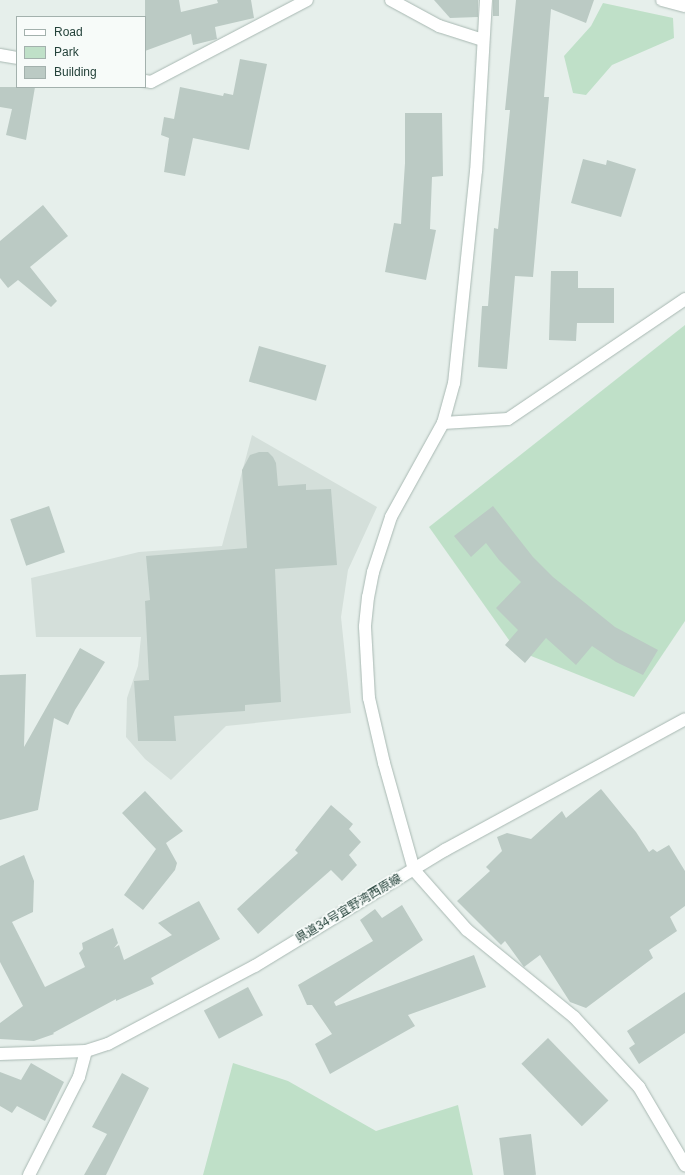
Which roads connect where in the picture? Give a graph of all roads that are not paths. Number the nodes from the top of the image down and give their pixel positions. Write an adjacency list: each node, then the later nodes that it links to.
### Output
1 (307, 0): 9 (street)
2 (392, 0): 6 (street)
3 (486, 0): 6 (street)
4 (662, 0): 5 (street)
5 (685, 6)
6 (483, 40): 11 (street)
7 (0, 55): 8 (street)
8 (16, 58)
9 (146, 81)
10 (685, 299): 11 (street)
11 (443, 423): 13 (street)
12 (685, 719): 13 (street, 県道34号宜野湾西原線)
13 (414, 870): 14 (street, 県道34号宜野湾西原線); 16 (street)
14 (86, 1051): 15 (street, 県道34号宜野湾西原線); 17 (street)
15 (0, 1054)
16 (685, 1165)
17 (29, 1175)

